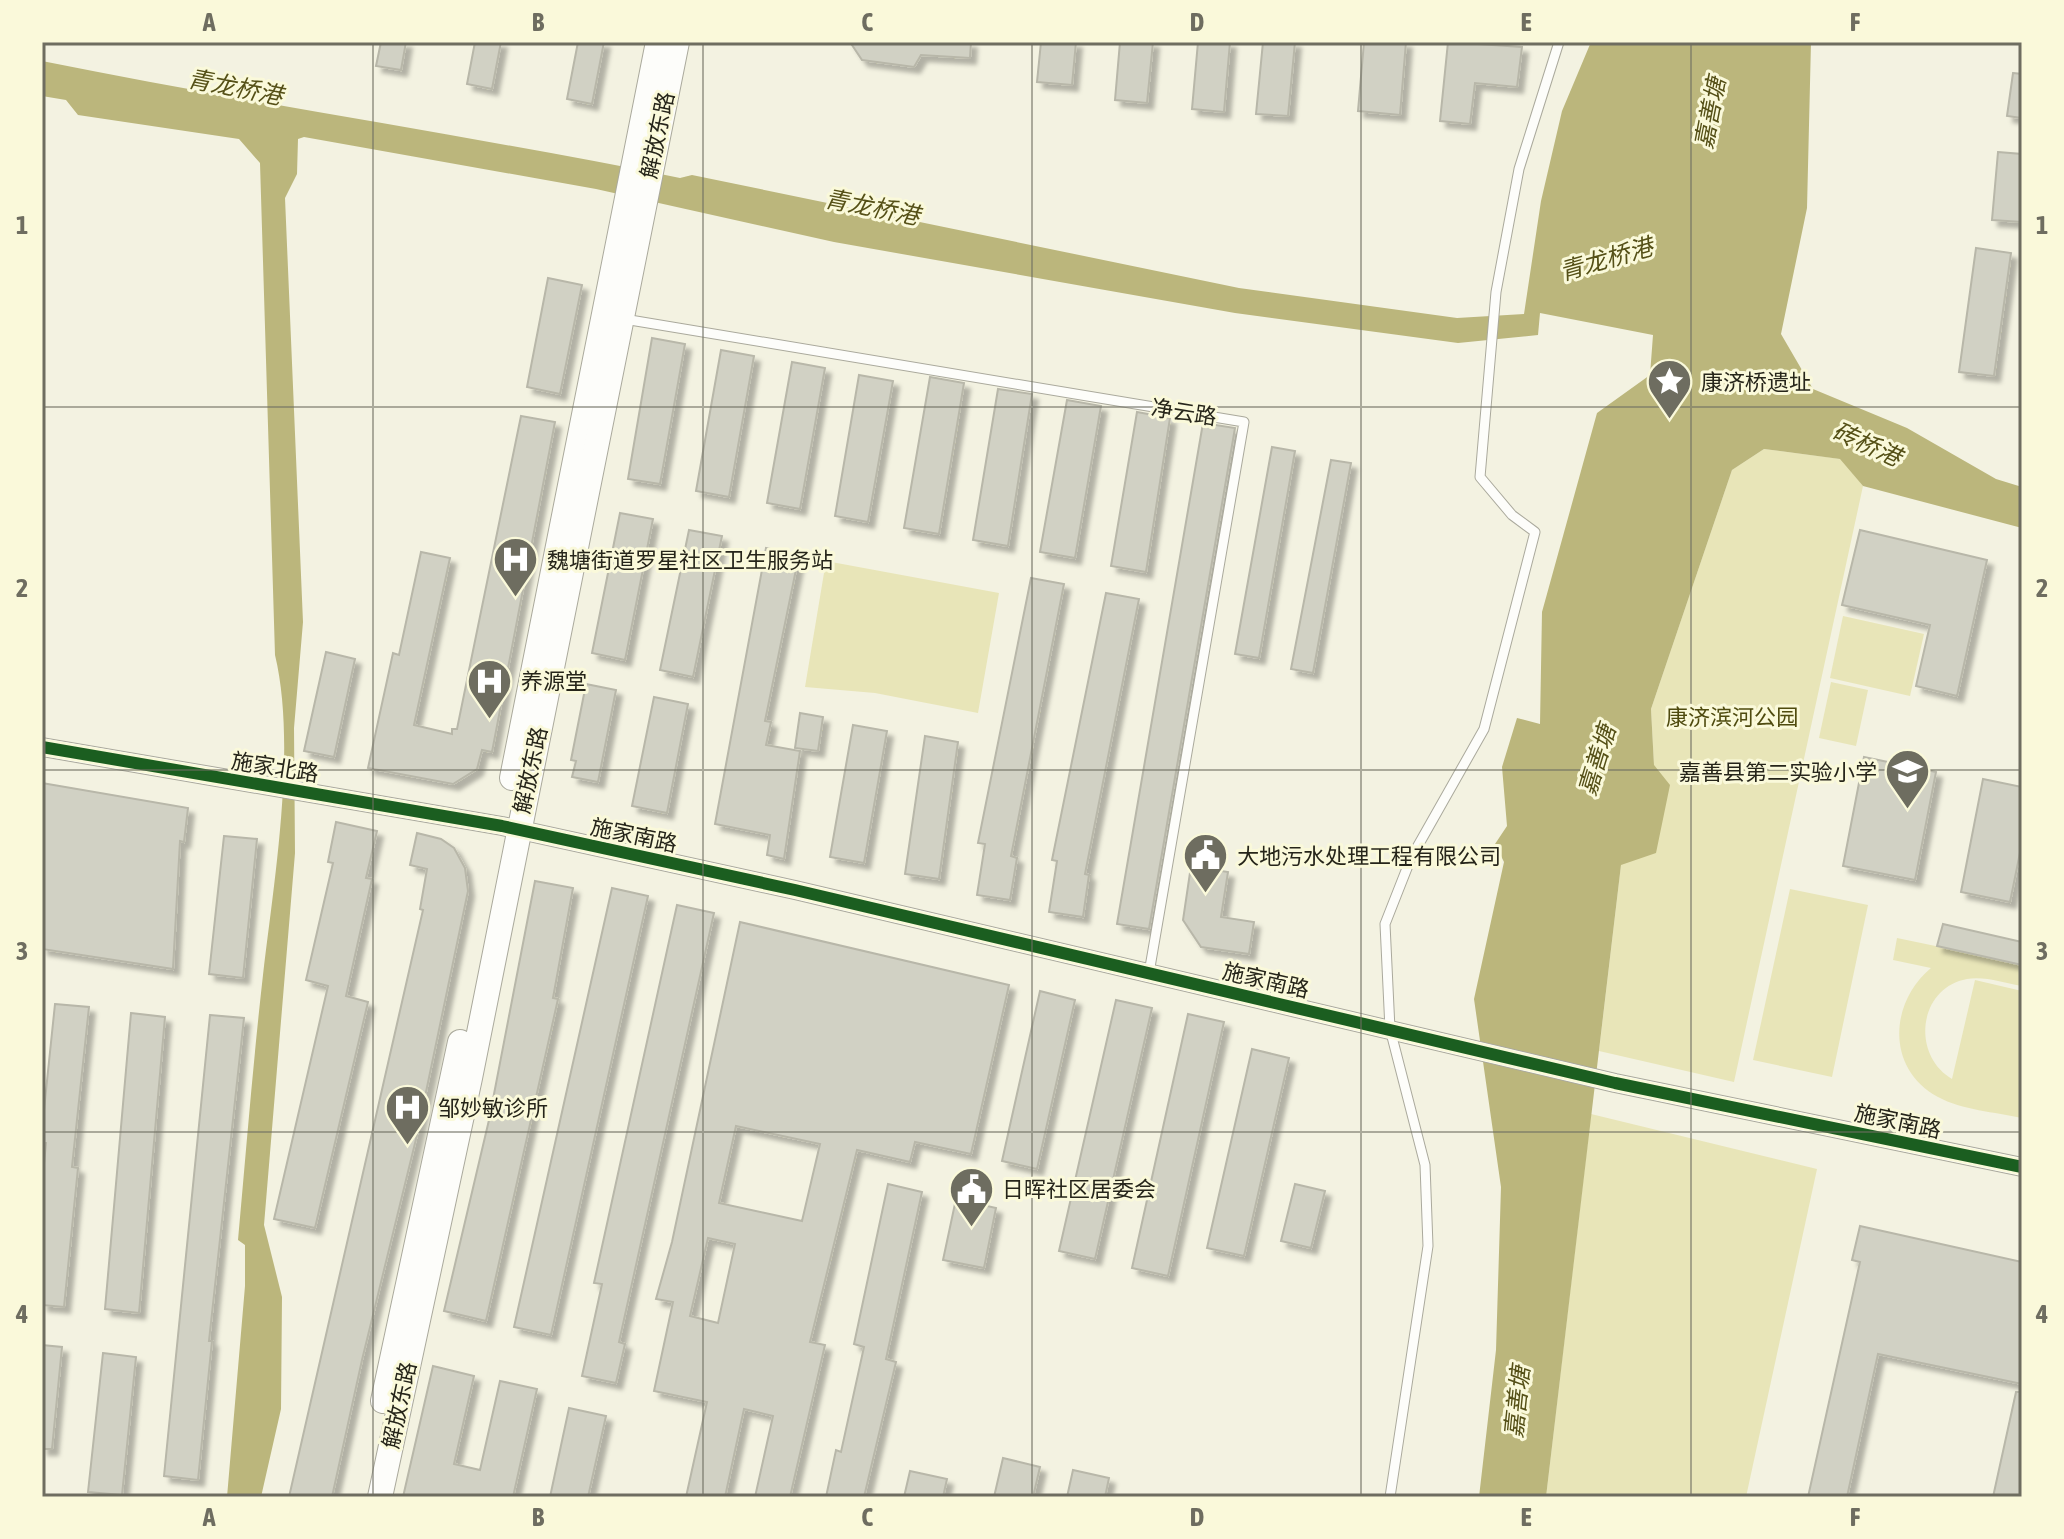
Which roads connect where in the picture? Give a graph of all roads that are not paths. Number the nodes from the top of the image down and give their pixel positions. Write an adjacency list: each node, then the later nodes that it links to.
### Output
1 (658, 42): 4 (main road, 解放东路)
2 (677, 42): 4 (main road, 解放东路)
3 (1559, 42): 10 (lane)
4 (646, 142): 5 (main road, 解放东路)
5 (630, 220): 6 (main road, 解放东路); 8 (main road, 解放东路)
6 (620, 319): 8 (main road, 解放东路); 9 (lane, 净云路)
7 (42, 747): 8 (street, 施家北路)
8 (510, 828): 9 (street, 施家南路); 12 (main road, 解放东路); 13 (main road, 解放东路)
9 (1149, 973): 10 (street, 施家南路)
10 (1390, 1029): 11 (street, 施家南路); 14 (lane)
11 (2022, 1167)
12 (363, 1497)
13 (380, 1497)
14 (1390, 1497)

